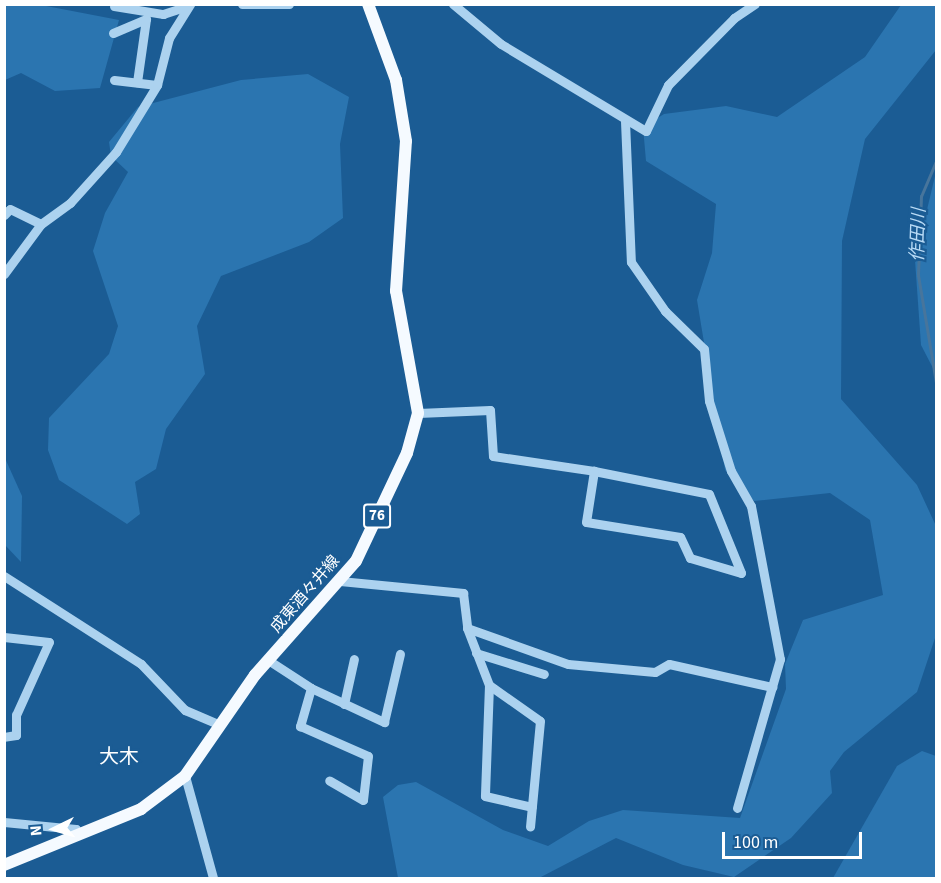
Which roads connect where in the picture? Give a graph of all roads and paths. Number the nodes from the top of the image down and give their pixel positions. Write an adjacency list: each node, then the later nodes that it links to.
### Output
1 (242, 4): 2 (street)
2 (288, 4)
3 (368, 4): 16 (main road, 成東酒々井線 / 76)
4 (453, 4): 12 (street)
5 (754, 4): 12 (street)
6 (188, 5): 7 (street); 11 (street)
7 (114, 6)
8 (112, 33): 10 (street)
9 (114, 80): 10 (street)
10 (137, 82): 11 (street)
11 (157, 85): 14 (street)
12 (625, 121): 28 (street)
13 (4, 215): 14 (street)
14 (41, 224): 15 (street)
15 (4, 274)
16 (418, 413): 17 (street); 19 (main road, 成東酒々井線 / 76)
17 (594, 471): 17 (street)
18 (4, 576): 31 (street)
19 (340, 581): 20 (street); 25 (main road, 成東酒々井線 / 76)
20 (467, 628): 22 (street); 28 (street)
21 (4, 637): 32 (street)
22 (476, 653): 26 (street); 27 (street)
23 (400, 654): 30 (street)
24 (354, 658): 30 (street)
25 (268, 660): 29 (street); 31 (main road, 成東酒々井線 / 76)
26 (544, 674)
27 (489, 685): 35 (street); 35 (street)
28 (772, 687): 36 (street)
29 (311, 688): 30 (street); 34 (street)
30 (344, 704)
31 (220, 725): 33 (main road, 成東酒々井線 / 76)
32 (4, 736)
33 (185, 776): 39 (main road, 成東酒々井線 / 76); 41 (street)
34 (329, 780)
35 (532, 807): 38 (street)
36 (737, 808)
37 (4, 822): 39 (street)
38 (530, 827)
39 (78, 834): 40 (main road, 成東酒々井線 / 76)
40 (4, 864)
41 (213, 879)

